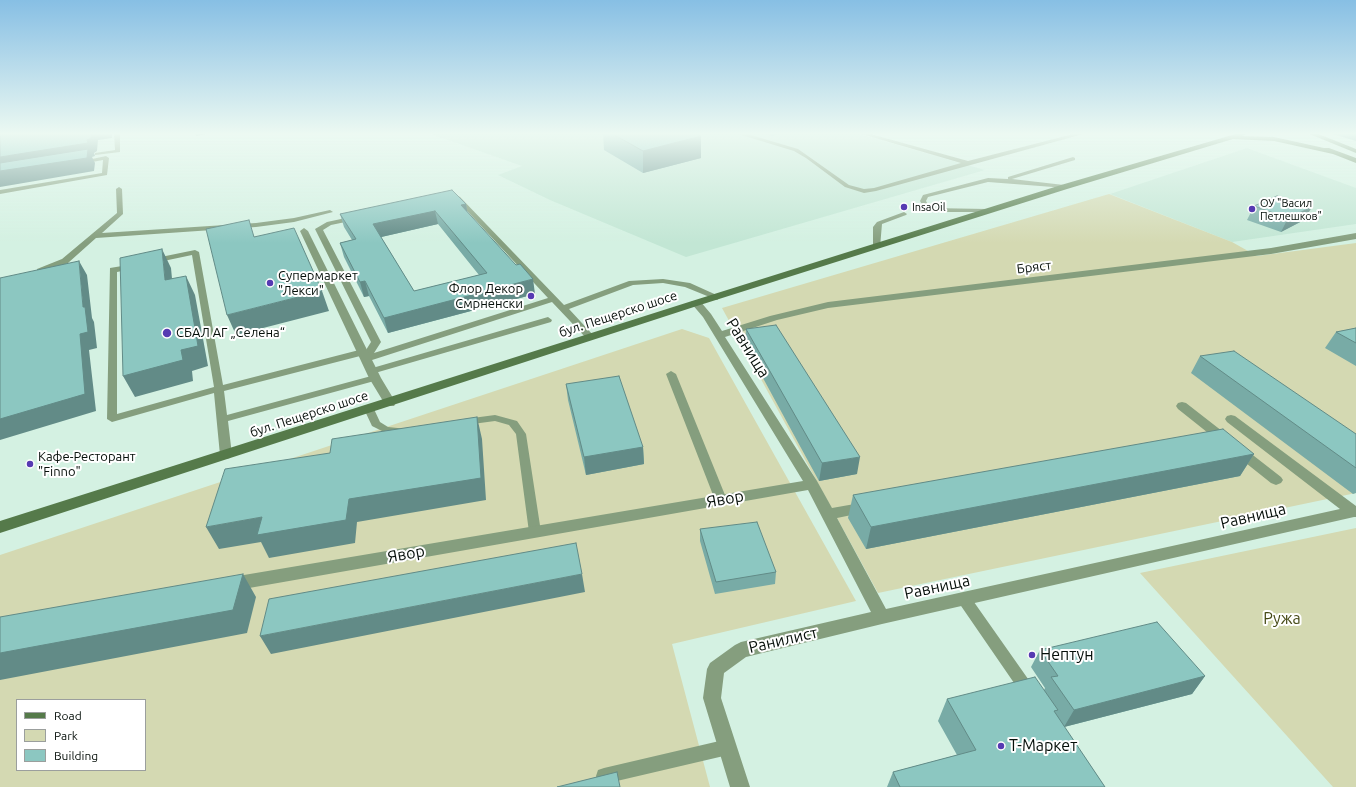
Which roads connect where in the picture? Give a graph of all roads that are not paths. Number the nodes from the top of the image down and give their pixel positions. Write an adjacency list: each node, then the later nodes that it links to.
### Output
1 (105, 170): 9 (lane)
2 (825, 170): 3 (lane)
3 (945, 170)
4 (1038, 170): 6 (lane)
5 (1122, 170): 7 (main road, бул. Пещерско шосе)
6 (1004, 180): 7 (lane); 11 (lane)
7 (1064, 187): 11 (main road, бул. Пещерско шосе)
8 (119, 189): 16 (lane)
9 (0, 192)
10 (448, 197): 21 (lane)
11 (988, 211): 18 (main road, бул. Пещерско шосе)
12 (330, 212): 16 (lane)
13 (904, 214): 18 (lane)
14 (366, 215): 27 (lane)
15 (304, 231): 27 (street)
16 (94, 236): 19 (lane)
17 (1356, 236): 25 (street, Бряст)
18 (876, 247): 20 (main road, бул. Пещерско шосе)
19 (30, 276)
20 (716, 297): 22 (main road, бул. Пещерско шосе); 23 (lane)
21 (553, 299): 23 (lane); 27 (lane)
22 (696, 303): 25 (street, Равнища); 26 (main road, бул. Пещерско шосе)
23 (562, 309): 26 (lane)
24 (548, 320): 28 (lane)
25 (719, 335): 42 (street, Равнища)
26 (590, 337): 31 (main road, бул. Пещерско шосе)
27 (365, 356): 28 (street); 30 (lane)
28 (374, 374): 31 (street); 35 (lane)
29 (671, 374): 43 (lane)
30 (219, 389): 30 (lane); 35 (lane)
31 (390, 403): 33 (main road, бул. Пещерско шосе)
32 (1182, 406): 39 (street)
33 (369, 409): 37 (lane); 40 (main road, бул. Пещерско шосе)
34 (1231, 419): 38 (street)
35 (223, 420): 40 (lane)
36 (457, 423): 48 (lane)
37 (411, 430)
38 (1246, 430): 39 (street); 45 (street)
39 (1219, 434): 41 (street)
40 (226, 456): 47 (main road, бул. Пещерско шосе)
41 (1276, 480)
42 (812, 484): 43 (street, Явор); 46 (street, Равнища)
43 (721, 500): 48 (street, Явор)
44 (878, 505): 46 (street)
45 (1355, 512): 50 (street, Равнища)
46 (828, 514): 51 (street, Равнища)
47 (0, 527)
48 (535, 532): 49 (street, Явор)
49 (220, 586)
50 (964, 599): 51 (street, Равнища); 52 (lane)
51 (882, 617): 53 (street, Ранилист)
52 (1035, 702)
53 (728, 747): 54 (lane); 55 (street, Ранилист)
54 (588, 780)
55 (740, 787)

